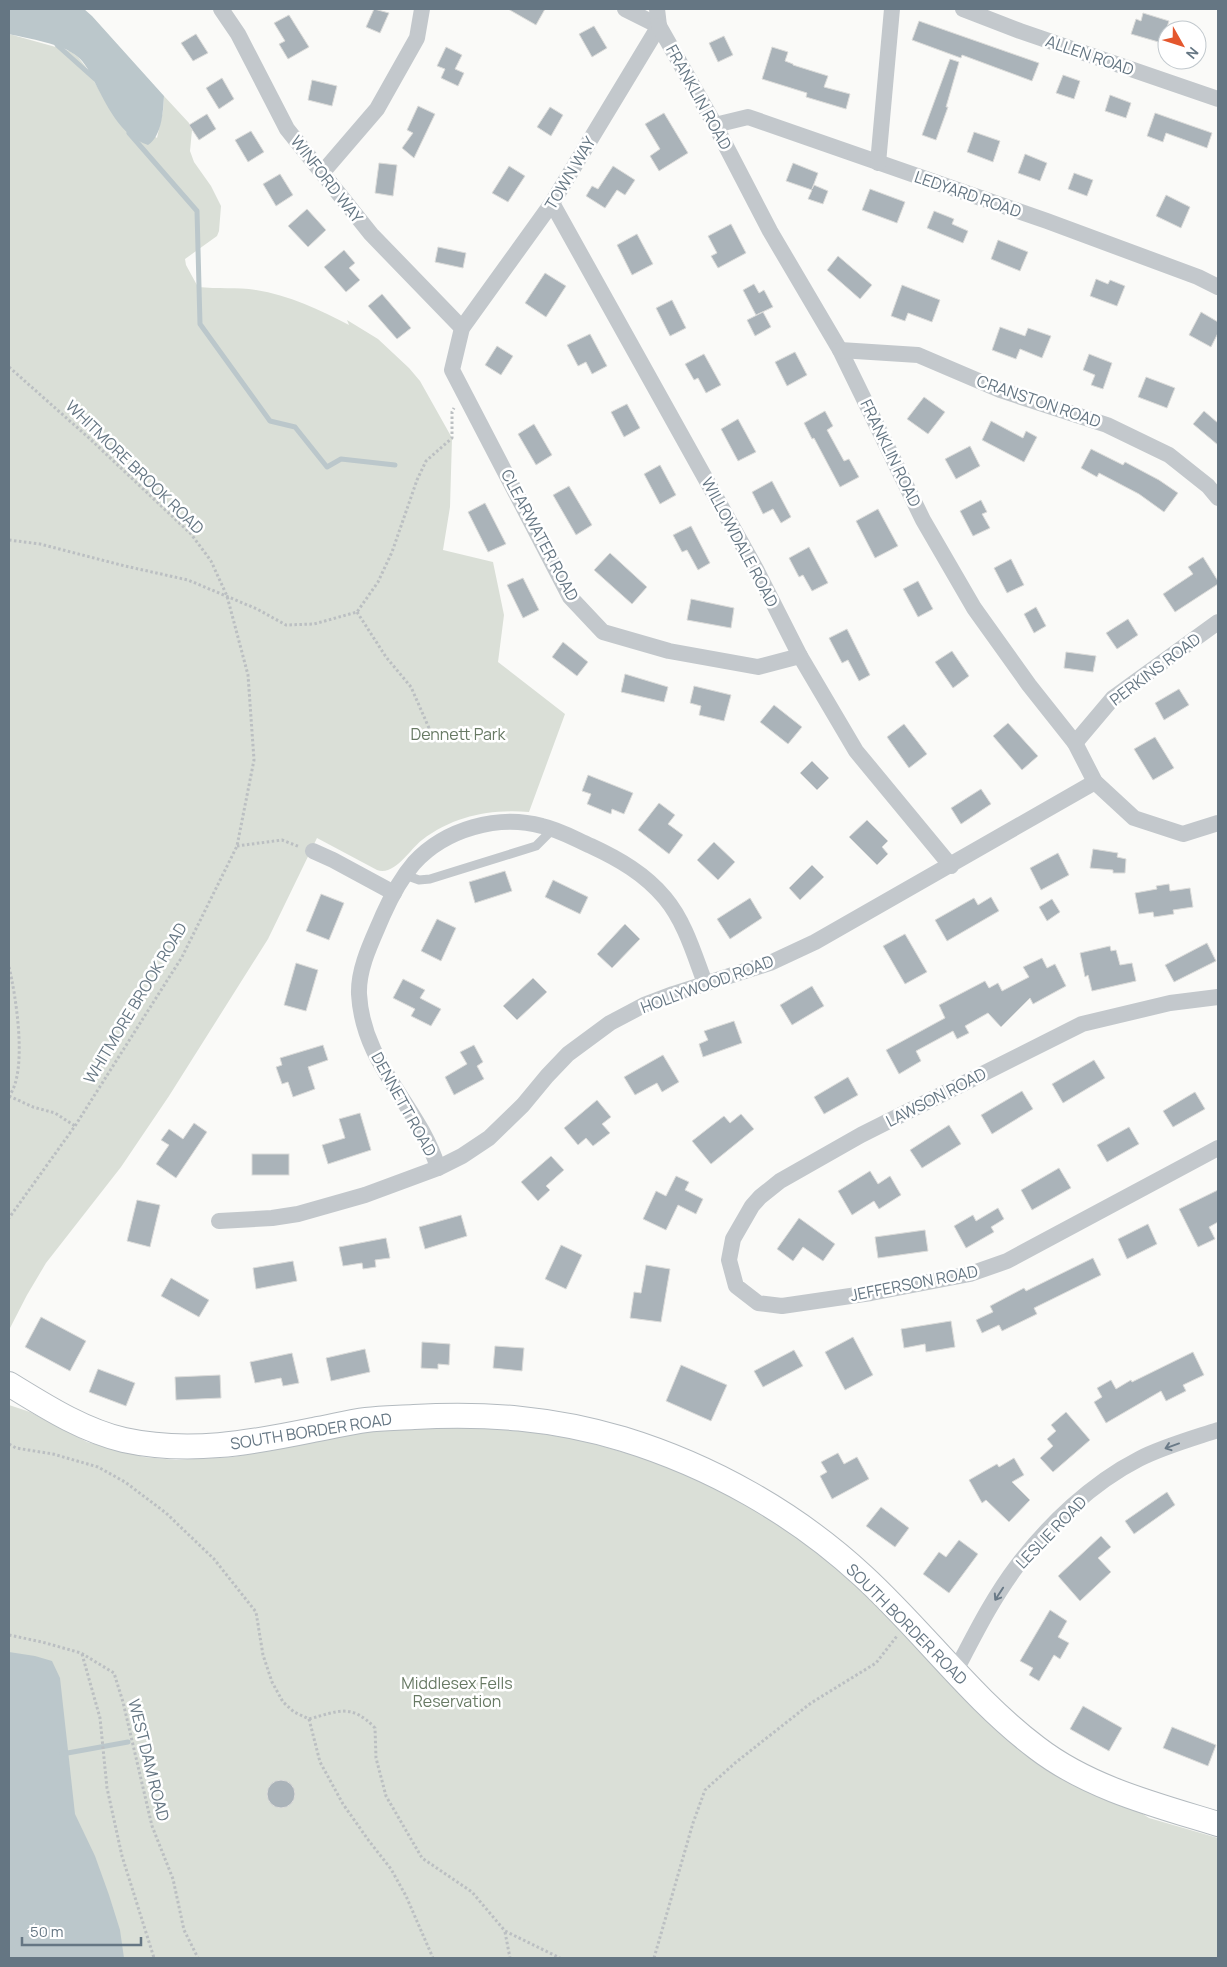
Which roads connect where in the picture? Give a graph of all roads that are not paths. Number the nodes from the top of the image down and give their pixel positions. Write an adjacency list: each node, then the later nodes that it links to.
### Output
1 (221, 9): 12 (street, WINFORD WAY)
2 (422, 9): 12 (street)
3 (625, 9): 8 (street)
4 (657, 9): 8 (street)
5 (670, 9): 8 (street, TOWN WAY)
6 (892, 9): 11 (street)
7 (963, 9): 9 (street, ALLEN ROAD)
8 (659, 26): 10 (street, FRANKLIN ROAD); 13 (street, TOWN WAY)
9 (1218, 99)
10 (715, 124): 11 (street, LEDYARD ROAD); 16 (street, FRANKLIN ROAD)
11 (878, 163): 14 (street, LEDYARD ROAD)
12 (322, 173): 15 (street, WINFORD WAY)
13 (552, 203): 15 (street, TOWN WAY); 19 (street, WILLOWDALE ROAD)
14 (1218, 287)
15 (462, 328): 19 (street, CLEARWATER ROAD)
16 (840, 350): 17 (street, CRANSTON ROAD); 20 (street, FRANKLIN ROAD)
17 (1218, 498)
18 (1218, 622): 20 (street, PERKINS ROAD)
19 (800, 656): 25 (street, WILLOWDALE ROAD)
20 (1075, 743): 21 (street, FRANKLIN ROAD)
21 (1095, 782): 22 (street, FRANKLIN ROAD); 25 (street, HOLLYWOOD ROAD)
22 (1218, 823)
23 (553, 829): 26 (lane); 26 (street, DENNETT ROAD); 28 (street, DENNETT ROAD)
24 (312, 851): 27 (street)
25 (951, 866): 28 (street, HOLLYWOOD ROAD)
26 (405, 875): 27 (street, DENNETT ROAD)
27 (394, 893): 31 (street, DENNETT ROAD)
28 (705, 983): 31 (street, HOLLYWOOD ROAD)
29 (1218, 997): 33 (street, LAWSON ROAD)
30 (1218, 1148): 33 (street, JEFFERSON ROAD)
31 (438, 1168): 32 (street, HOLLYWOOD ROAD)
32 (219, 1222)
33 (736, 1286)
34 (9, 1384): 36 (main road, SOUTH BORDER ROAD)
35 (1218, 1430): 36 (street, LESLIE ROAD, one-way to 36)
36 (955, 1672): 37 (main road, SOUTH BORDER ROAD)
37 (1218, 1824)

